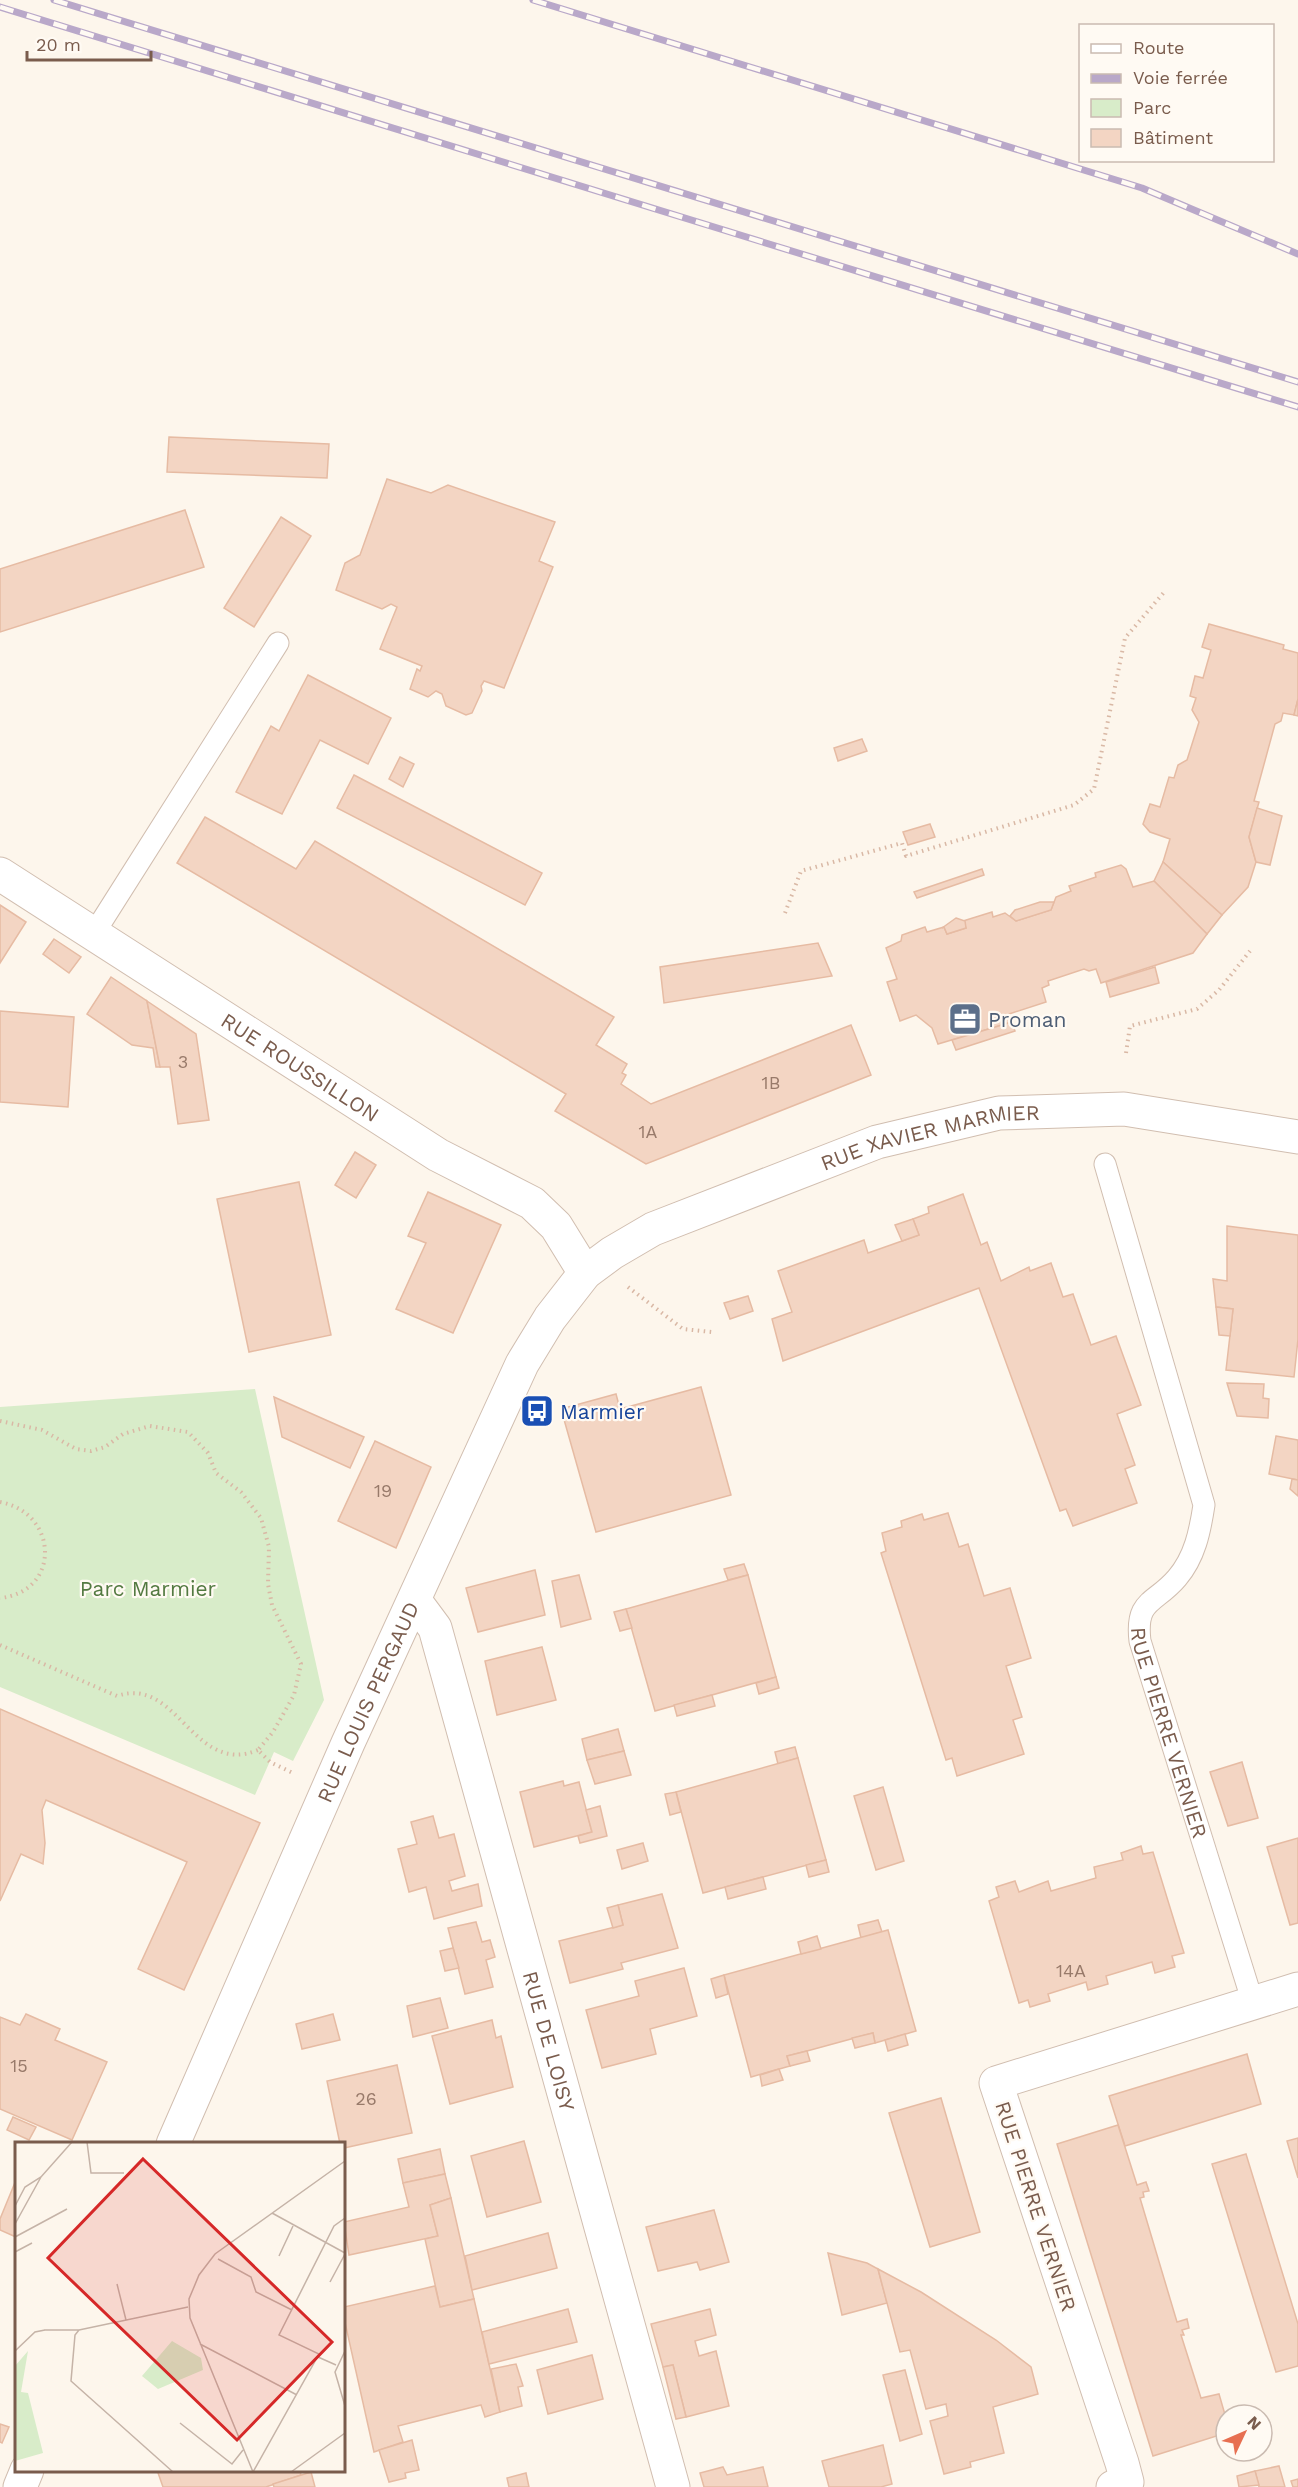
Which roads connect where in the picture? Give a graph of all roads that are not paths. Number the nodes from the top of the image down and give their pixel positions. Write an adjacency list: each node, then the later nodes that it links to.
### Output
1 (278, 643): 3 (lane)
2 (0, 874): 3 (street, RUE ROUSSILLON)
3 (93, 935): 6 (street, RUE ROUSSILLON)
4 (1298, 1137): 6 (street, RUE XAVIER MARMIER)
5 (1105, 1164): 9 (lane, RUE PIERRE VERNIER)
6 (585, 1273): 7 (street, RUE LOUIS PERGAUD)
7 (415, 1601): 10 (street, RUE LOUIS PERGAUD); 14 (street, RUE DE LOISY)
8 (1298, 1989): 9 (street, RUE PIERRE VERNIER)
9 (1253, 2003): 12 (street, RUE PIERRE VERNIER)
10 (174, 2142)
11 (26, 2472): 13 (street)
12 (1120, 2485)
13 (20, 2487)
14 (673, 2487)

